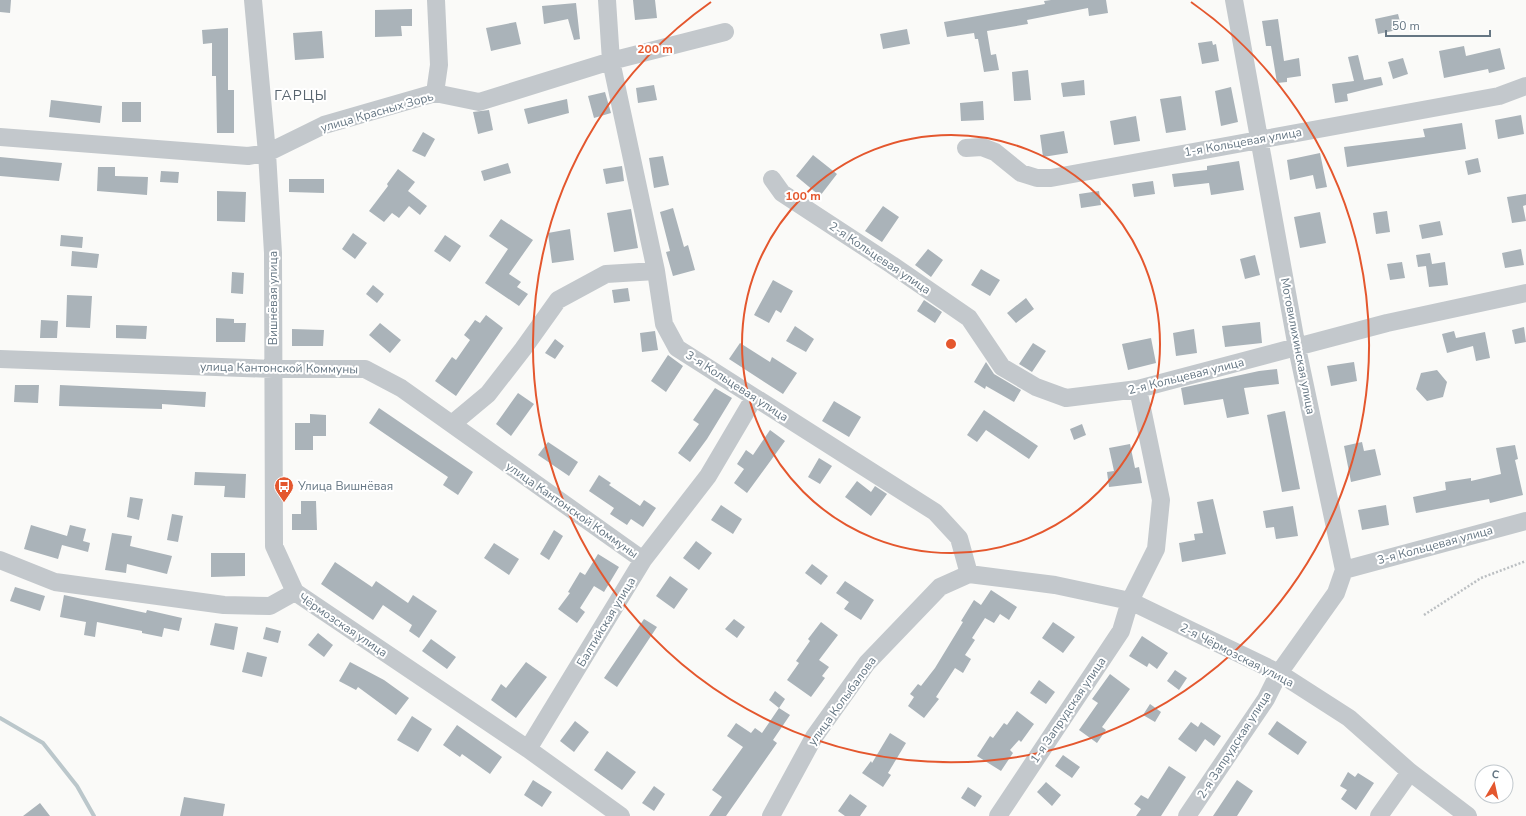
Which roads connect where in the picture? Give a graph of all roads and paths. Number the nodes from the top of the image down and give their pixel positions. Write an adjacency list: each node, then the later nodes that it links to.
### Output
1 (253, 0): 12 (street, Вишнёвая улица)
2 (436, 0): 8 (street)
3 (607, 0): 6 (street, 3-я Кольцевая улица)
4 (1234, 0): 10 (street, Мотовилихинская улица)
5 (725, 32): 6 (street, улица Красных Зорь)
6 (611, 61): 8 (street, улица Красных Зорь); 14 (street, 3-я Кольцевая улица)
7 (1526, 86): 10 (street, 1-я Кольцевая улица)
8 (435, 93): 12 (street, улица Красных Зорь)
9 (0, 137): 12 (street, улица Красных Зорь)
10 (1260, 139): 11 (street, 1-я Кольцевая улица); 16 (street, Мотовилихинская улица)
11 (966, 148)
12 (267, 153): 18 (street, Вишнёвая улица)
13 (772, 179): 19 (street, 2-я Кольцевая улица)
14 (656, 271): 20 (street, 3-я Кольцевая улица); 21 (street)
15 (1526, 293): 16 (street, 2-я Кольцевая улица)
16 (1297, 348): 19 (street, 2-я Кольцевая улица); 26 (street, Мотовилихинская улица)
17 (0, 359): 18 (street, улица Кантонской Коммуны)
18 (273, 369): 21 (street, улица Кантонской Коммуны); 28 (street, Вишнёвая улица)
19 (1138, 389): 29 (street, 1-я Запрудская улица)
20 (754, 398): 24 (street, Балтийская улица); 27 (street, 3-я Кольцевая улица)
21 (452, 424): 24 (street, улица Кантонской Коммуны)
22 (1526, 522): 26 (street, 3-я Кольцевая улица)
23 (0, 560): 28 (street, Чёрмозская улица)
24 (644, 560): 32 (street, Балтийская улица)
25 (1526, 561): 30 (path)
26 (1344, 570): 31 (street)
27 (970, 574): 29 (street, 2-я Чёрмозская улица); 35 (street, улица Колыбалова)
28 (295, 592): 32 (street, Чёрмозская улица)
29 (1130, 601): 31 (street, 2-я Чёрмозская улица); 36 (street, 1-я Запрудская улица)
30 (1424, 615)
31 (1279, 673): 33 (street, 2-я Чёрмозская улица); 37 (street, 2-я Запрудская улица)
32 (528, 749): 34 (street, Чёрмозская улица)
33 (1410, 772): 38 (street); 39 (street, 2-я Чёрмозская улица)
34 (621, 816)
35 (771, 816)
36 (998, 816)
37 (1187, 816)
38 (1379, 816)
39 (1468, 816)

